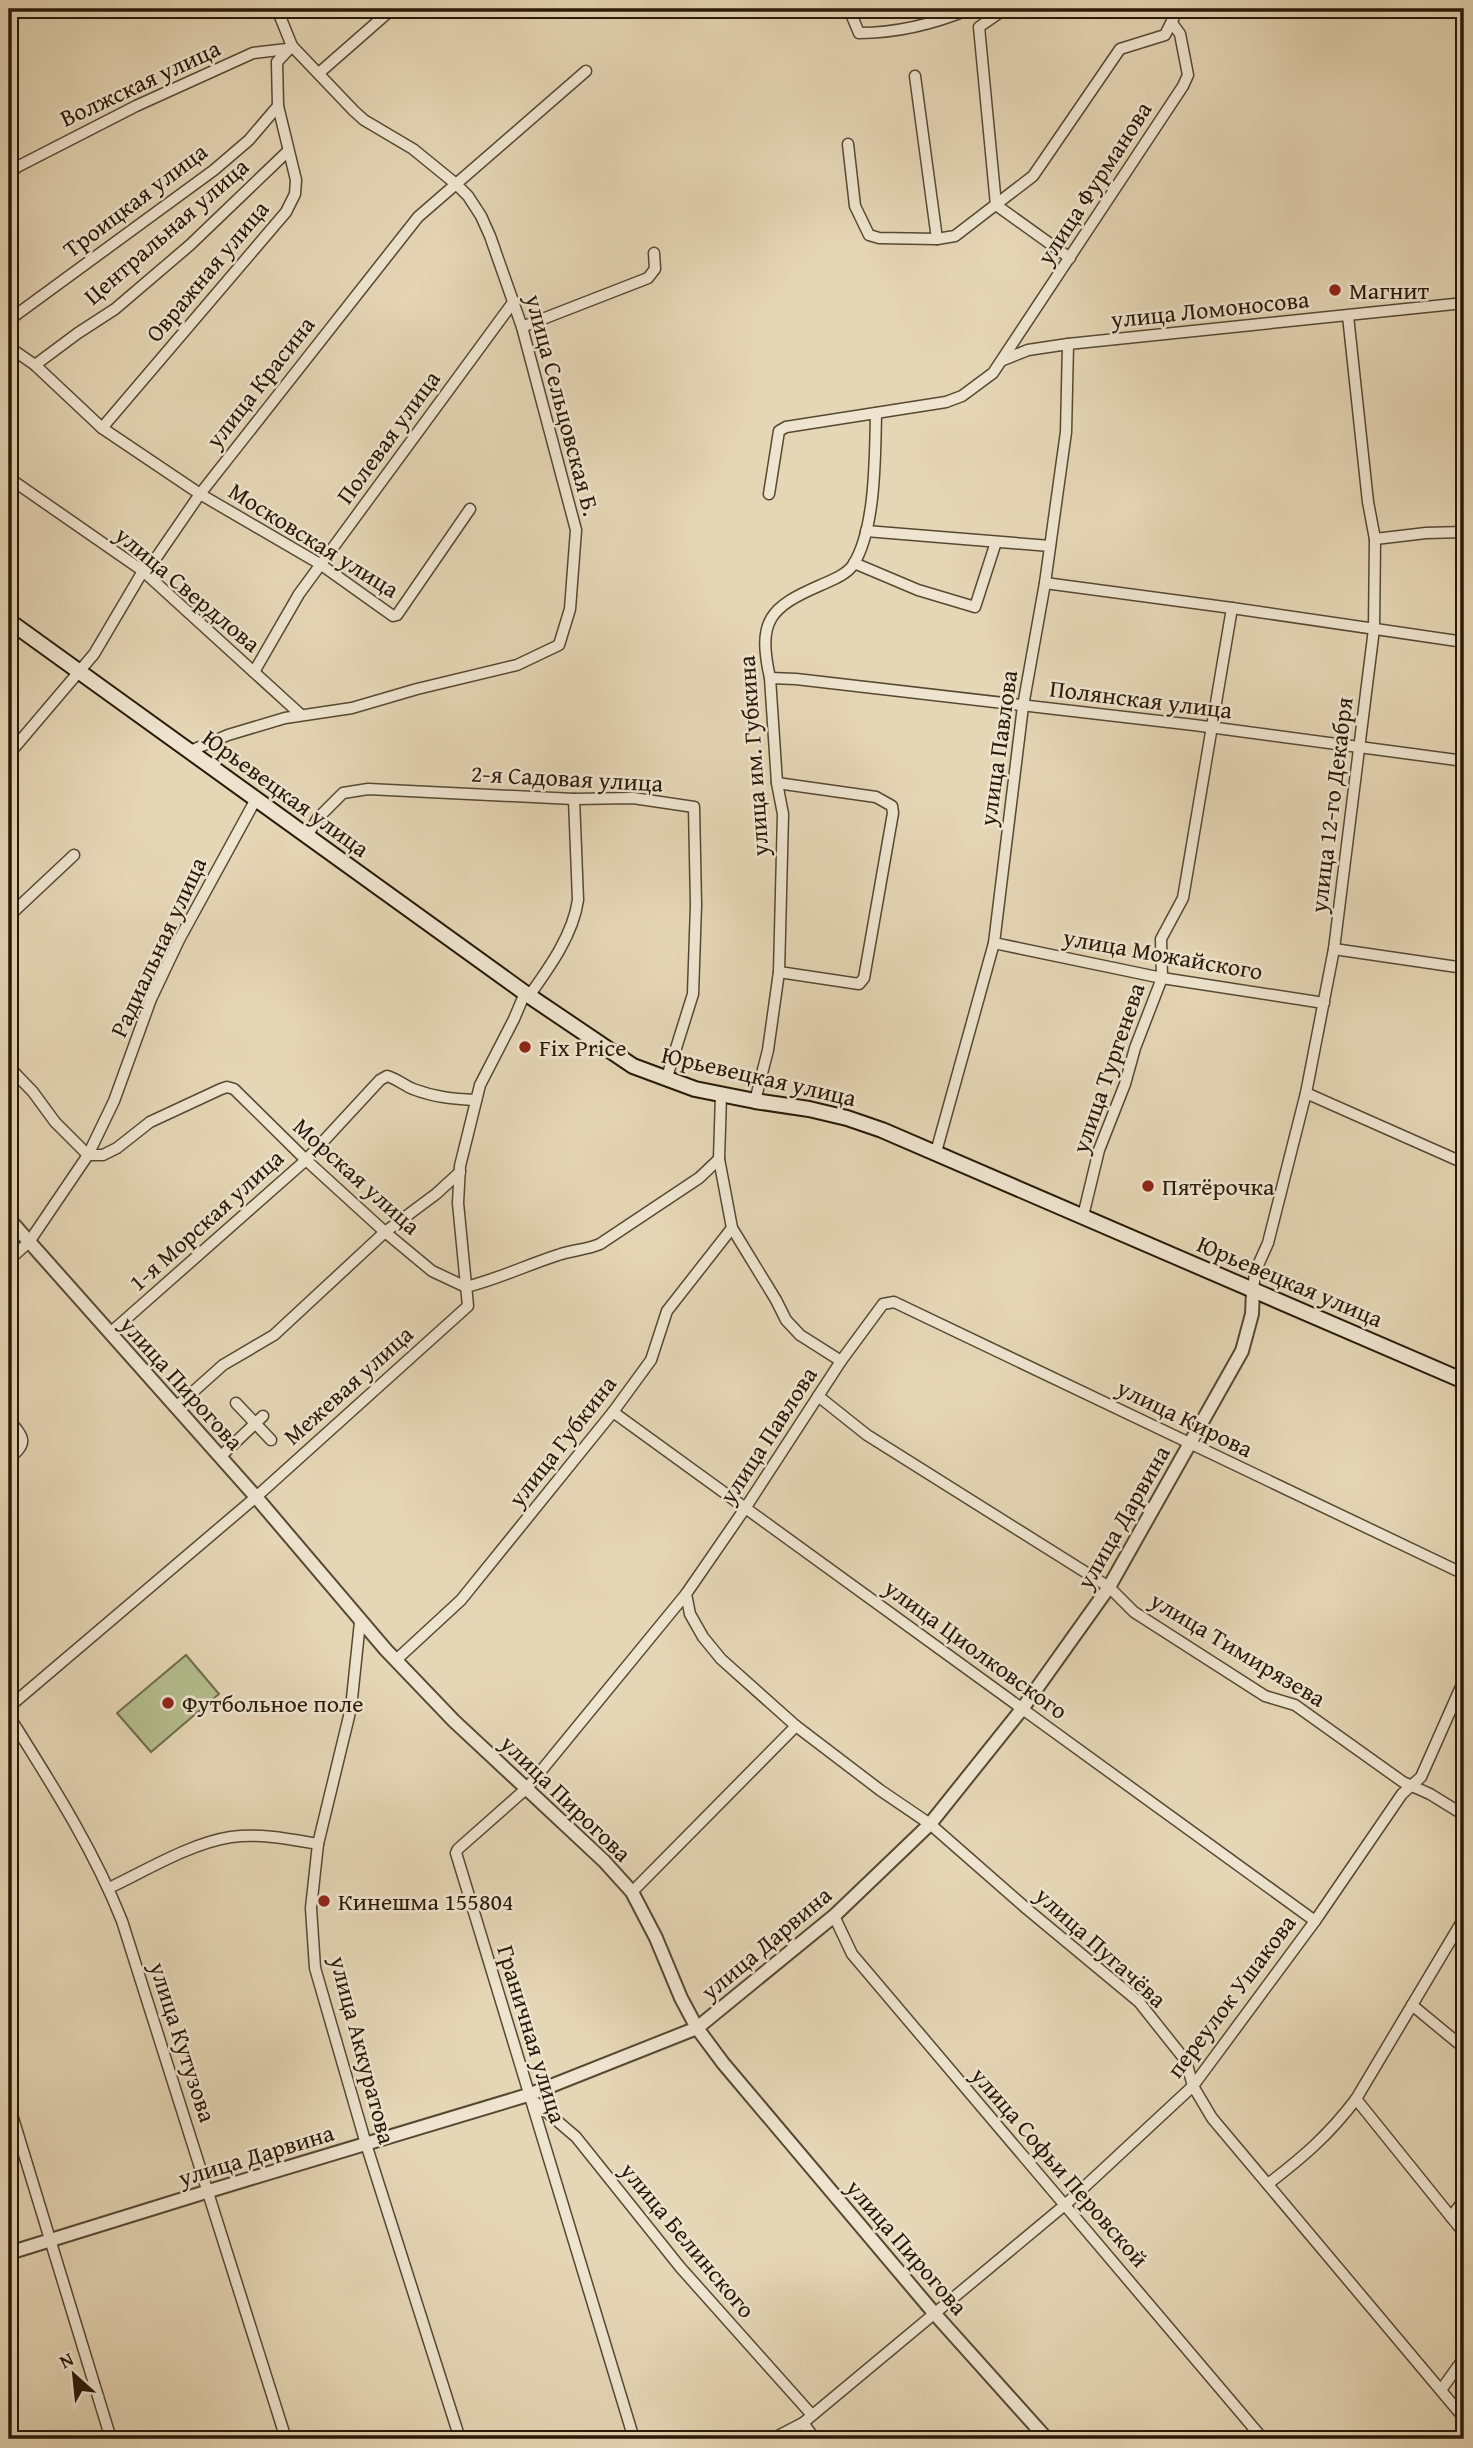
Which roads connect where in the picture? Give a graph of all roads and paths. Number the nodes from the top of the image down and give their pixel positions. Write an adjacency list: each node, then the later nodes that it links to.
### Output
1 (277, 9): 8 (street, улица Сельцовская Б.)
2 (392, 9): 10 (street)
3 (849, 9): 4 (street)
4 (970, 9)
5 (1005, 9): 19 (street)
6 (1178, 9): 7 (street)
7 (1172, 23): 19 (street); 22 (street, улица Фурманова)
8 (289, 48): 10 (street, улица Сельцовская Б.); 12 (street, Овражная улица); 16 (street, Волжская улица)
9 (586, 71): 18 (street, улица Красина)
10 (320, 73): 18 (street, улица Сельцовская Б.)
11 (915, 76): 20 (street)
12 (278, 106): 15 (street, Овражная улица); 26 (street, Троицкая улица)
13 (848, 144): 20 (street)
14 (9, 149): 16 (street)
15 (288, 151): 31 (street, Центральная улица); 33 (street, Овражная улица)
16 (15, 168): 17 (street)
17 (9, 180)
18 (456, 184): 23 (street, улица Сельцовская Б.); 35 (street, улица Красина)
19 (996, 205): 20 (street); 22 (street)
20 (937, 239)
21 (653, 253): 27 (street)
22 (1070, 258): 30 (street, улица Фурманова)
23 (514, 300): 27 (street, улица Сельцовская Б.); 44 (street, Полевая улица)
24 (1464, 303): 25 (street, улица Ломоносова)
25 (1348, 316): 28 (street, улица Ломоносова); 40 (street, улица 12-го Декабря)
26 (9, 320)
27 (522, 327): 55 (street, улица Сельцовская Б.)
28 (1068, 345): 30 (street, улица Ломоносова); 42 (street, улица Павлова)
29 (9, 346): 31 (street, Московская улица)
30 (1003, 361): 32 (street)
31 (35, 365): 33 (street, Московская улица)
32 (876, 413): 36 (street); 38 (street)
33 (102, 428): 35 (street, Московская улица)
34 (9, 478): 45 (street, улица Свердлова)
35 (200, 494): 44 (street, Московская улица); 45 (street, улица Красина)
36 (769, 494)
37 (470, 509): 44 (street, Московская улица)
38 (866, 531): 41 (street); 43 (street)
39 (1464, 532): 40 (street)
40 (1375, 539): 49 (street, улица 12-го Декабря)
41 (996, 542): 42 (street); 43 (street)
42 (1050, 546): 46 (street, улица Павлова)
43 (854, 563): 53 (street, улица им. Губкина)
44 (320, 564): 52 (street, Полевая улица)
45 (143, 571): 51 (street, улица Красина); 52 (street, улица Свердлова)
46 (1045, 583): 47 (street); 54 (street, улица Павлова)
47 (1232, 608): 49 (street); 56 (street, улица Тургенева)
48 (9, 621): 51 (main road, Юрьевецкая улица)
49 (1374, 629): 50 (street); 57 (street, улица 12-го Декабря)
50 (1464, 642)
51 (79, 670): 58 (main road, Юрьевецкая улица); 59 (street, улица Красина)
52 (254, 672): 55 (street, улица Свердлова)
53 (770, 678): 54 (street, Полянская улица); 61 (street, улица им. Губкина)
54 (1023, 706): 56 (street, Полянская улица); 67 (street, улица Павлова)
55 (300, 714): 58 (street, улица Сельцовская Б.)
56 (1213, 727): 57 (street, Полянская улица); 71 (street, улица Тургенева)
57 (1360, 747): 60 (street, Полянская улица); 68 (street, улица 12-го Декабря)
58 (190, 751): 62 (main road, Юрьевецкая улица)
59 (9, 754)
60 (1464, 761)
61 (777, 783): 70 (street, улица им. Губкина); 70 (street)
62 (256, 799): 64 (main road, Юрьевецкая улица); 81 (street, Радиальная улица)
63 (574, 799): 64 (street, 2-я Садовая улица); 72 (street, Межевая улица); 75 (street, 2-я Садовая улица)
64 (307, 836): 72 (main road, Юрьевецкая улица)
65 (74, 855): 66 (street)
66 (9, 916)
67 (995, 943): 71 (street, улица Можайского); 80 (street, улица Павлова)
68 (1334, 949): 69 (street); 73 (street, улица 12-го Декабря)
69 (1464, 968)
70 (779, 972): 79 (street, улица им. Губкина)
71 (1162, 978): 73 (street, улица Можайского); 86 (street, улица Тургенева)
72 (527, 995): 75 (main road, Юрьевецкая улица); 78 (street, Межевая улица)
73 (1324, 1003): 76 (street, улица 12-го Декабря)
74 (9, 1067): 81 (street)
75 (666, 1080): 77 (main road, Юрьевецкая улица)
76 (1306, 1093): 84 (street); 93 (street, улица 12-го Декабря)
77 (721, 1095): 79 (main road, Юрьевецкая улица); 82 (street)
78 (476, 1100): 83 (street, 1-я Морская улица); 85 (street, Межевая улица)
79 (755, 1101): 80 (main road, Юрьевецкая улица)
80 (936, 1152): 86 (main road, Юрьевецкая улица)
81 (88, 1156): 83 (street, Морская улица); 90 (street)
82 (719, 1159): 88 (street); 92 (street)
83 (306, 1160): 89 (street, Морская улица); 95 (street, 1-я Морская улица)
84 (1464, 1163)
85 (460, 1172): 89 (street); 92 (street, Межевая улица)
86 (1083, 1216): 93 (main road, Юрьевецкая улица)
87 (9, 1219): 90 (street, улица Пирогова)
88 (732, 1228): 96 (street); 101 (street, улица Губкина)
89 (385, 1233): 92 (street, Морская улица); 100 (street)
90 (29, 1242): 91 (street); 95 (street, улица Пирогова)
91 (9, 1260)
92 (466, 1287): 108 (street, Межевая улица)
93 (1253, 1291): 97 (main road, Юрьевецкая улица); 105 (street, улица Дарвина)
94 (888, 1302): 96 (street, улица Павлова); 105 (street, улица Кирова)
95 (110, 1333): 100 (street, улица Пирогова)
96 (841, 1362): 98 (street, улица Павлова)
97 (1464, 1381)
98 (818, 1396): 109 (street, улица Павлова); 111 (street, улица Тимирязева)
99 (236, 1403): 103 (street)
100 (176, 1408): 106 (street, улица Пирогова)
101 (613, 1412): 109 (street, улица Циолковского); 114 (street, улица Губкина)
102 (9, 1420): 107 (street)
103 (259, 1420): 104 (street); 106 (street)
104 (271, 1440)
105 (1190, 1444): 110 (street, улица Кирова); 111 (street, улица Дарвина)
106 (220, 1457): 108 (street, улица Пирогова)
107 (9, 1459)
108 (256, 1497): 113 (street, улица Пирогова); 116 (street, Межевая улица)
109 (746, 1507): 112 (street, улица Павлова); 117 (street, улица Циолковского)
110 (1464, 1574)
111 (1109, 1587): 117 (street, улица Дарвина); 120 (street, улица Тимирязева)
112 (686, 1594): 119 (street, улица Пугачёва); 121 (street, Граничная улица)
113 (360, 1622): 114 (street, улица Пирогова); 124 (street, улица Аккуратова)
114 (396, 1660): 121 (street, улица Пирогова)
115 (1464, 1680): 120 (street, переулок Ушакова)
116 (9, 1707)
117 (1022, 1709): 123 (street, улица Дарвина); 129 (street, улица Циолковского)
118 (9, 1716): 125 (street, улица Кутузова)
119 (796, 1726): 123 (street, улица Пугачёва); 126 (street)
120 (1411, 1785): 122 (street, улица Тимирязева); 129 (street, переулок Ушакова)
121 (527, 1788): 126 (street, улица Пирогова); 134 (street, Граничная улица)
122 (1464, 1815)
123 (930, 1824): 127 (street, улица Дарвина); 133 (street, улица Пугачёва)
124 (318, 1844): 125 (street); 137 (street, улица Аккуратова)
125 (109, 1888): 139 (street, улица Кутузова)
126 (632, 1892): 131 (street, улица Пирогова)
127 (834, 1916): 131 (street, улица Дарвина); 141 (street, улица Софьи Перовской)
128 (1464, 1918): 130 (street)
129 (1315, 1921): 133 (street, переулок Ушакова)
130 (1412, 2005): 132 (street); 135 (street)
131 (697, 2028): 134 (street, улица Дарвина); 146 (street, улица Пирогова)
132 (1464, 2048)
133 (1193, 2086): 138 (street, улица Пугачёва); 141 (street, переулок Ушакова)
134 (528, 2095): 137 (street, улица Дарвина); 149 (street, улица Белинского); 155 (street, Граничная улица)
135 (1356, 2099): 138 (street); 142 (street)
136 (9, 2105): 144 (street)
137 (366, 2144): 139 (street, улица Дарвина); 154 (street, улица Аккуратова)
138 (1268, 2184): 148 (street, улица Пугачёва)
139 (209, 2190): 144 (street, улица Дарвина); 153 (street, улица Кутузова)
140 (1464, 2200): 142 (street)
141 (1066, 2204): 146 (street, переулок Ушакова); 159 (street, улица Софьи Перовской)
142 (1451, 2217): 143 (street)
143 (1464, 2234)
144 (49, 2241): 145 (street, улица Дарвина); 152 (street)
145 (9, 2253)
146 (934, 2312): 149 (street, переулок Ушакова); 158 (street, улица Пирогова)
147 (1464, 2358): 148 (street)
148 (1441, 2390): 150 (street, улица Пугачёва)
149 (813, 2415): 151 (street, переулок Ушакова)
150 (1464, 2418)
151 (803, 2423): 156 (street, переулок Ушакова); 157 (street)
152 (111, 2439)
153 (286, 2439)
154 (460, 2439)
155 (634, 2439)
156 (772, 2439)
157 (816, 2439)
158 (1047, 2439)
159 (1263, 2439)

